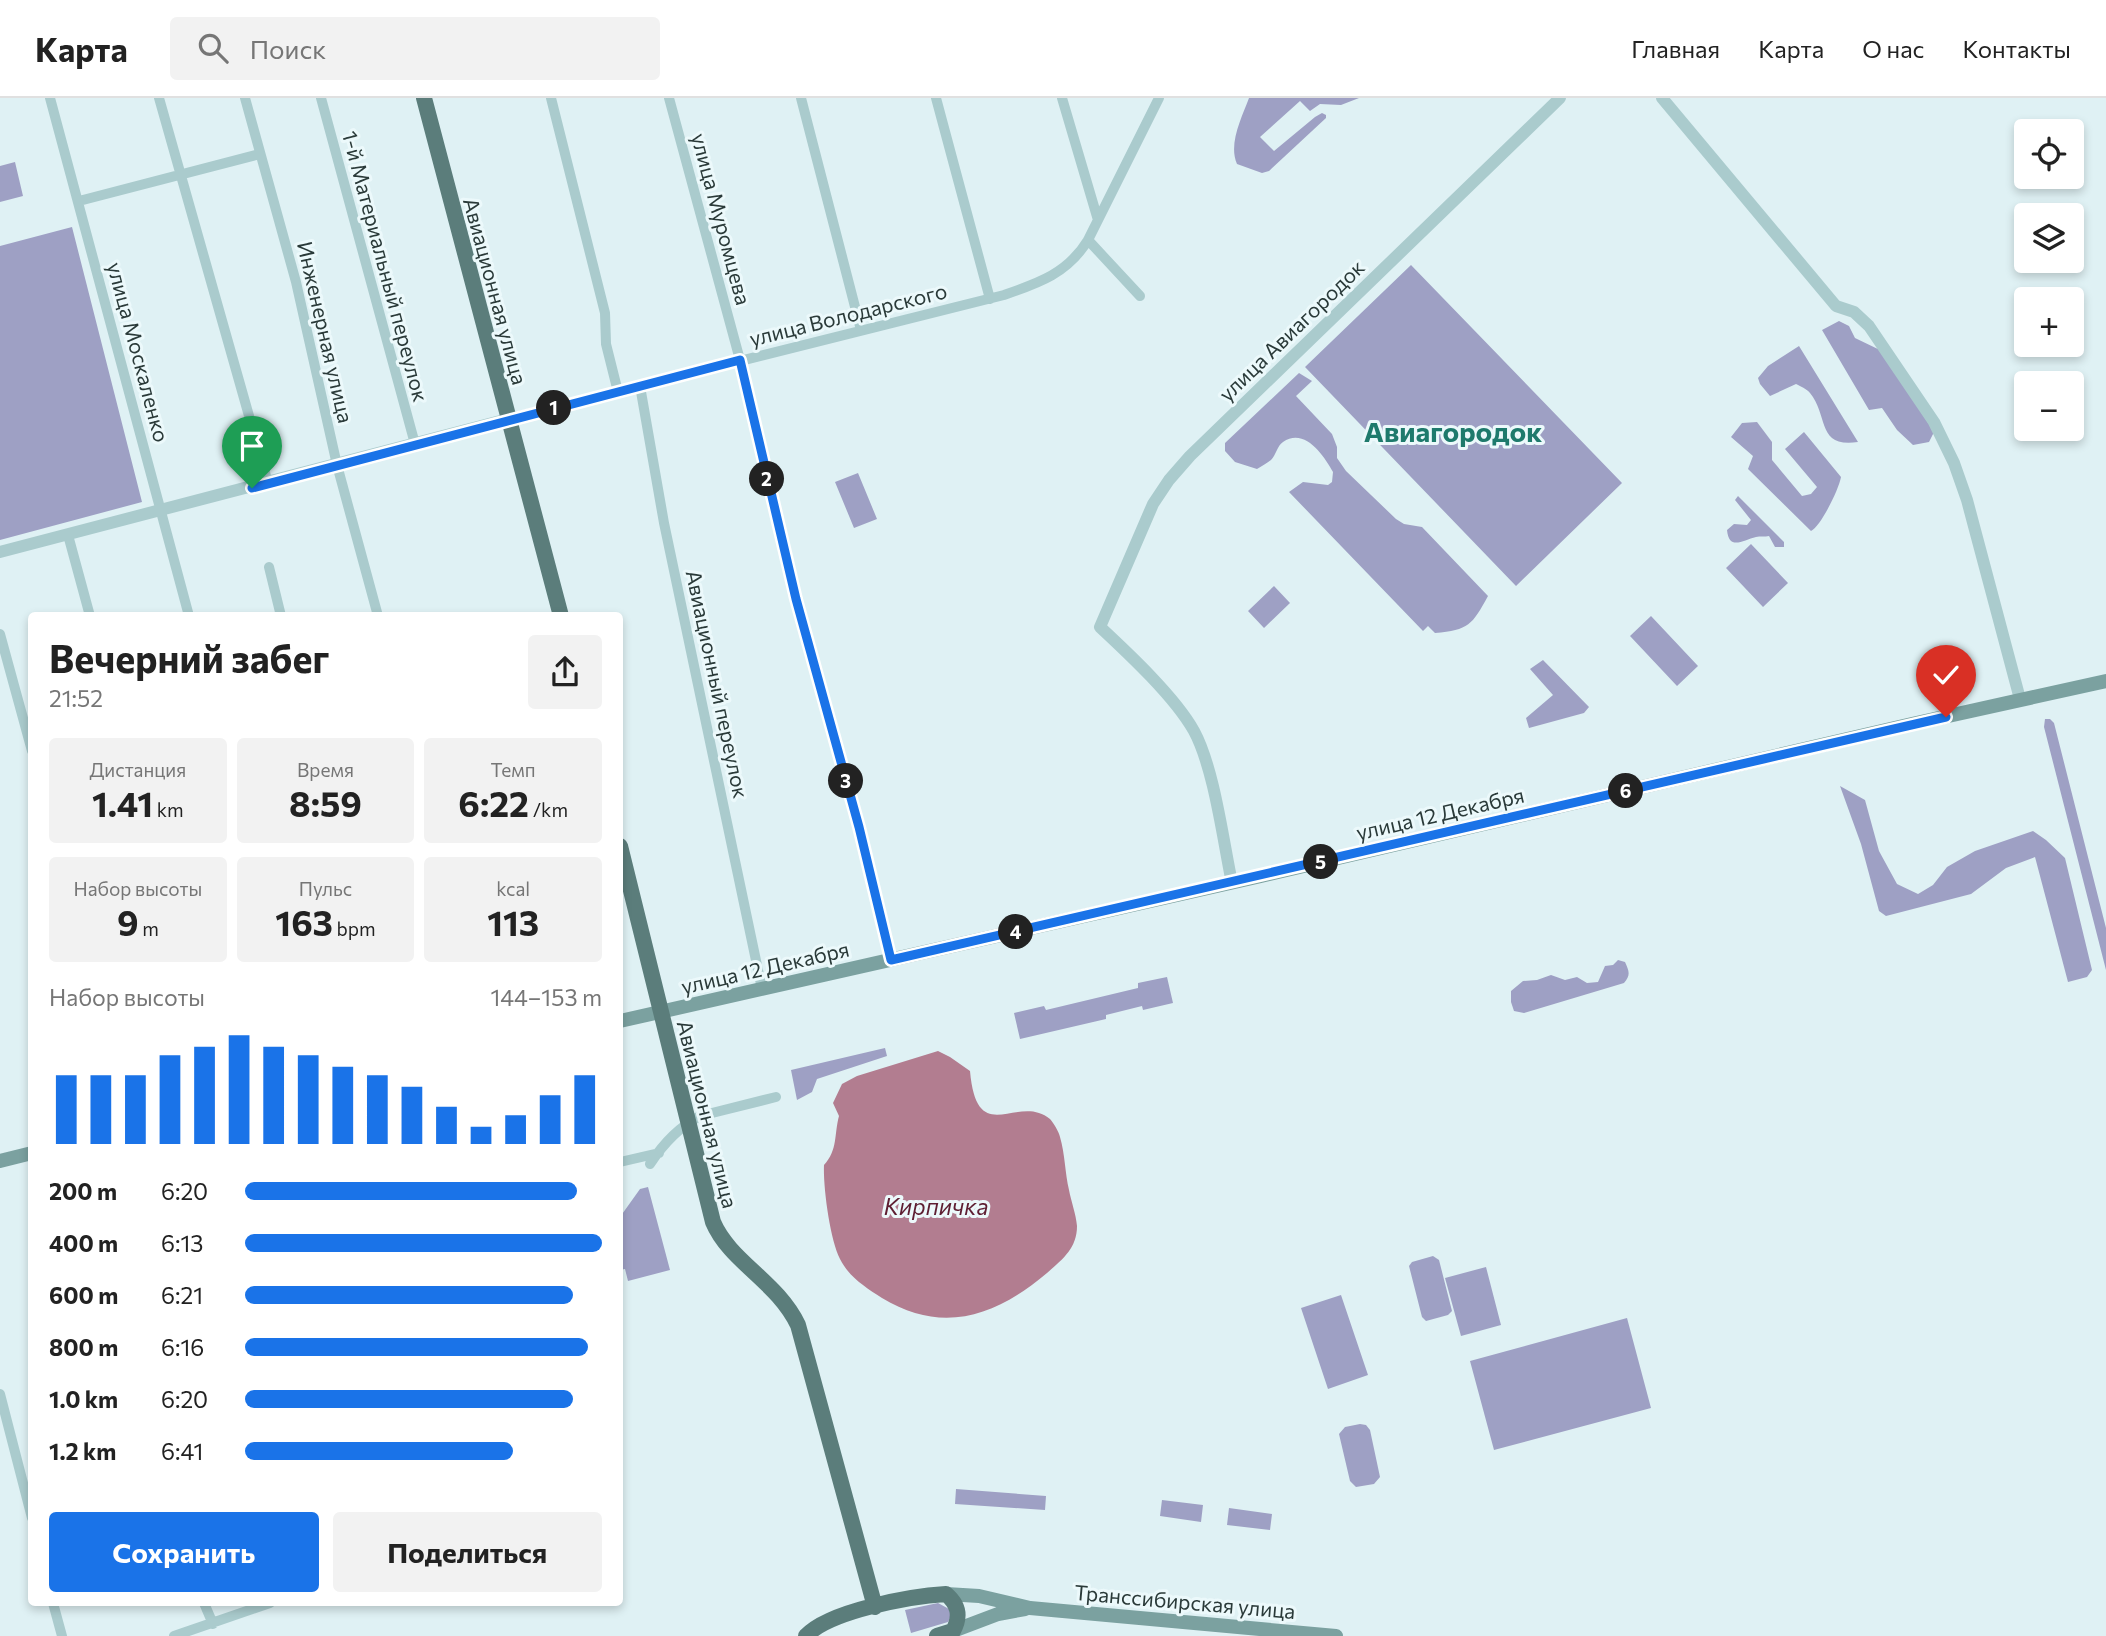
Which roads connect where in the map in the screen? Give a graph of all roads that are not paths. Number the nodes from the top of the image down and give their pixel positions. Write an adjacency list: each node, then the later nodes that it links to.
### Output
1 (50, 98): 16 (street, улица Москаленко)
2 (159, 98): 15 (street)
3 (245, 98): 14 (street, Инженерная улица)
4 (321, 98): 26 (street, 1-й Материальный переулок)
5 (424, 98): 25 (main road, Авиационная улица)
6 (551, 98): 24 (street)
7 (669, 98): 22 (street, улица Муромцева)
8 (801, 98): 21 (street)
9 (936, 98): 20 (street)
10 (1062, 98): 17 (street)
11 (1159, 98): 17 (street, улица Володарского)
12 (1560, 98): 43 (street, улица Авиагородок)
13 (1662, 98): 40 (street)
14 (260, 154): 15 (street); 27 (street, Инженерная улица)
15 (180, 174): 16 (street); 28 (street)
16 (79, 201): 29 (street, улица Москаленко)
17 (1098, 220): 18 (street, улица Володарского)
18 (1088, 240): 19 (street); 20 (street, улица Володарского)
19 (1140, 296)
20 (990, 299): 21 (street, улица Володарского)
21 (861, 330): 22 (street, улица Володарского)
22 (740, 360): 23 (street, улица Володарского); 44 (street, улица Муромцева)
23 (640, 386): 24 (street, улица Володарского); 45 (street, Авиационный переулок)
24 (618, 392): 25 (street, улица Володарского)
25 (508, 419): 26 (street, улица Володарского); 37 (main road, Авиационная улица)
26 (415, 444): 27 (street, улица Володарского)
27 (337, 465): 28 (street, улица Володарского); 36 (street, Инженерная улица)
28 (268, 483): 29 (street, улица Володарского)
29 (161, 511): 30 (street, улица Володарского); 34 (street, улица Москаленко)
30 (68, 535): 31 (street, улица Володарского); 33 (street)
31 (0, 552)
32 (270, 567): 35 (street)
33 (89, 612)
34 (188, 612)
35 (280, 612)
36 (377, 612)
37 (560, 612)
38 (0, 634): 41 (street)
39 (2106, 681): 40 (main road, улица 12 Декабря)
40 (2020, 699): 43 (main road, улица 12 Декабря)
41 (28, 736)
42 (623, 858): 46 (main road, Авиационная улица)
43 (1233, 883): 44 (main road, улица 12 Декабря)
44 (891, 960): 45 (main road, улица 12 Декабря)
45 (762, 989): 46 (main road, улица 12 Декабря)
46 (661, 1012): 47 (main road, улица 12 Декабря); 49 (main road, Авиационная улица)
47 (623, 1020)
48 (776, 1097): 49 (street)
49 (688, 1122): 50 (street); 61 (main road, Авиационная улица)
50 (659, 1153): 53 (street); 54 (street)
51 (28, 1154): 52 (main road)
52 (0, 1161)
53 (623, 1161)
54 (650, 1164)
55 (0, 1394): 56 (street)
56 (28, 1502)
57 (946, 1594): 61 (main road); 62 (main road); 64 (main road)
58 (54, 1606): 66 (street)
59 (205, 1606): 63 (street)
60 (261, 1606): 63 (street)
61 (875, 1607): 65 (main road)
62 (1030, 1608): 64 (main road); 68 (main road, Транссибирская улица)
63 (213, 1623): 67 (street)
64 (945, 1633)
65 (806, 1635)
66 (62, 1636)
67 (174, 1636)
68 (1336, 1636)

